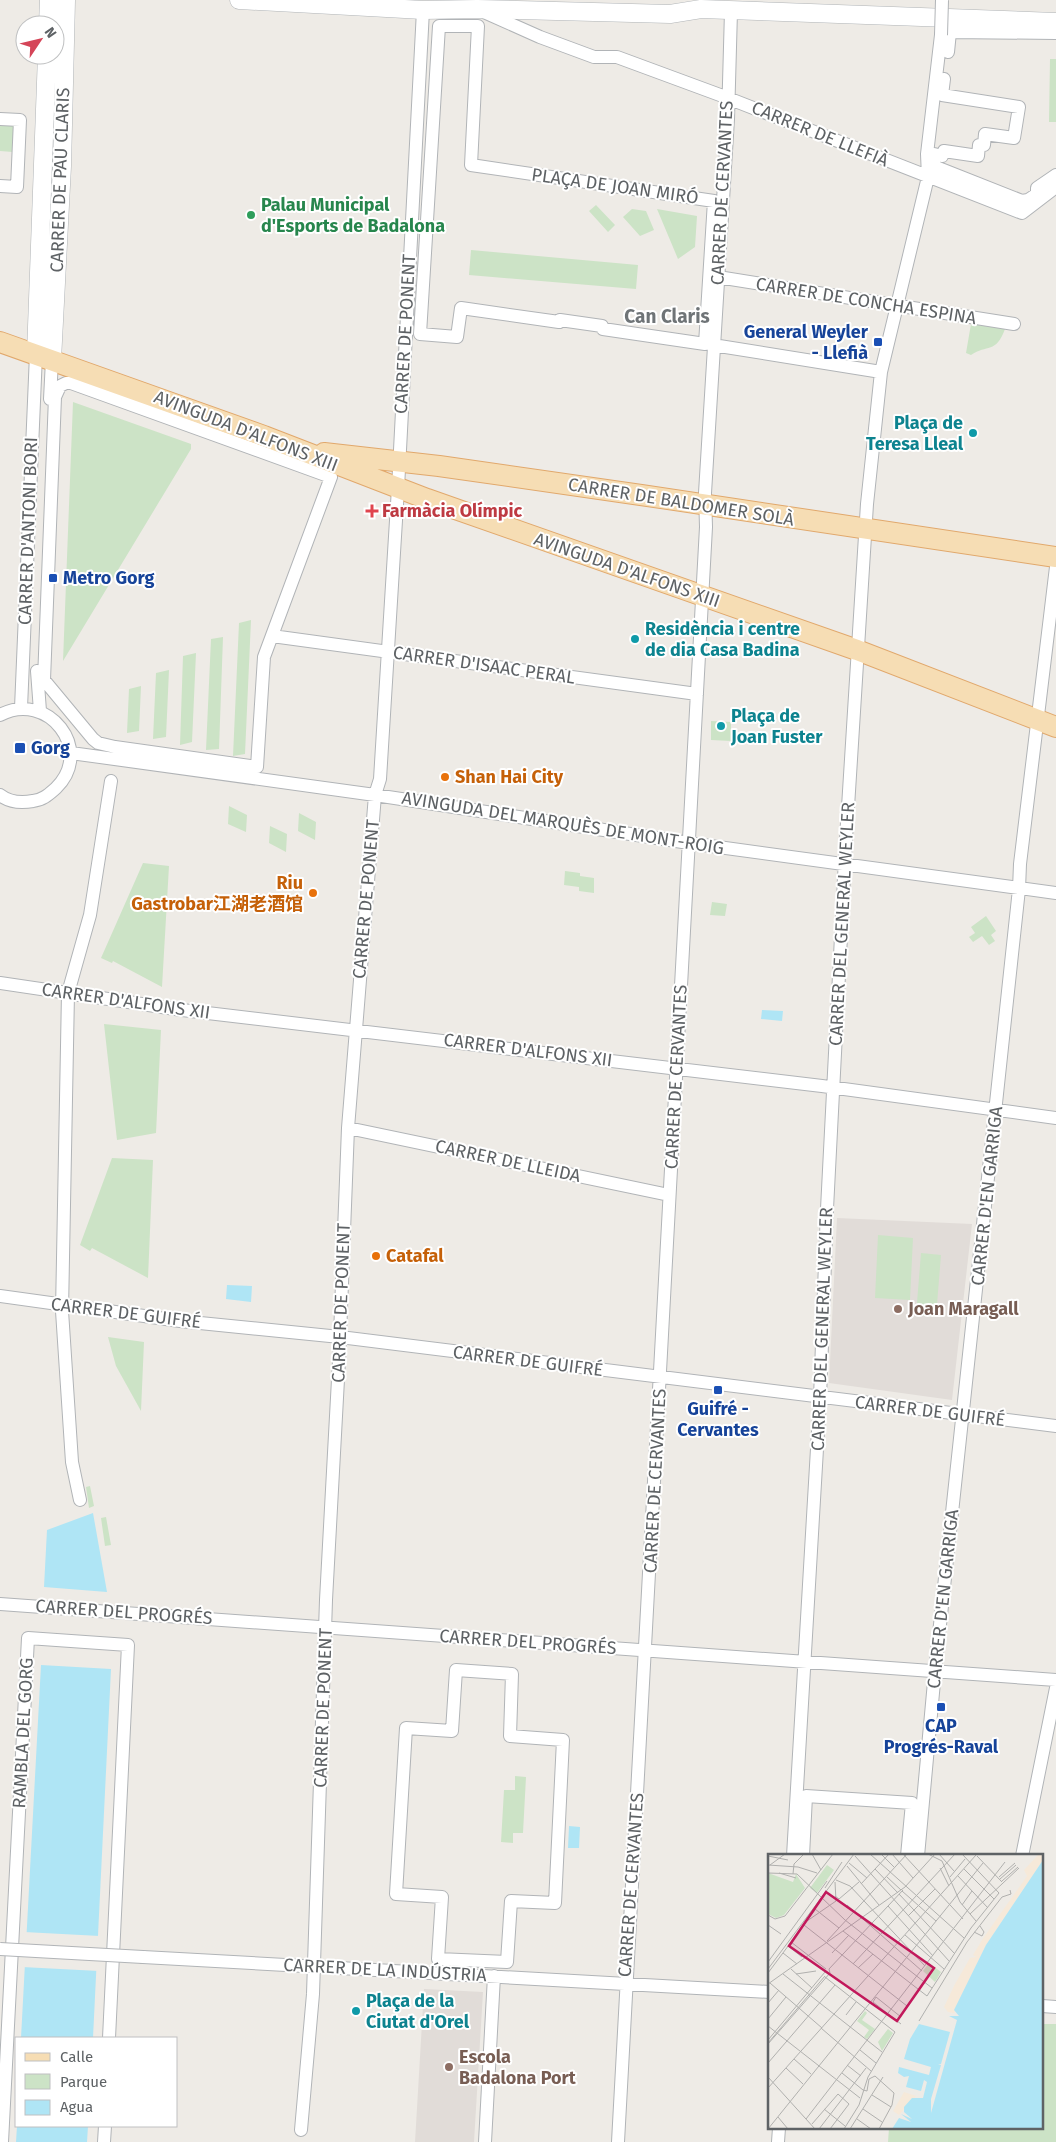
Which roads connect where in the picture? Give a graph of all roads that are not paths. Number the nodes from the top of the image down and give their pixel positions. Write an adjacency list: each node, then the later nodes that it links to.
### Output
1 (49, 0): 8 (street)
2 (66, 0): 24 (street, CARRER DE PAU CLARIS)
3 (239, 0): 6 (street)
4 (942, 0): 16 (street, CARRER DEL GENERAL WEYLER, bridge)
5 (477, 9): 6 (street); 7 (street); 12 (street, CARRER DE LLEFIÀ)
6 (423, 10): 27 (street, CARRER DE PONENT)
7 (731, 12): 9 (street); 12 (street, CARRER DE CERVANTES)
8 (48, 15)
9 (1056, 22)
10 (1056, 33): 15 (street)
11 (47, 65): 24 (street, CARRER DE PAU CLARIS)
12 (728, 98): 16 (street, CARRER DE LLEFIÀ); 19 (street, CARRER DE CERVANTES)
13 (0, 119): 17 (street)
14 (471, 165): 14 (street, PLAÇA DE JOAN MIRÓ)
15 (1056, 175)
16 (928, 177): 18 (street, CARRER DE LLEFIÀ); 20 (street, CARRER DEL GENERAL WEYLER)
17 (0, 186)
18 (1056, 187)
19 (718, 277): 20 (street, CARRER DE CONCHA ESPINA); 23 (street, CARRER DE CERVANTES)
20 (896, 304): 21 (street, CARRER DE CONCHA ESPINA); 25 (street, CARRER DEL GENERAL WEYLER)
21 (1014, 324)
22 (0, 342): 24 (main road, AVINGUDA D'ALFONS XIII)
23 (713, 346): 25 (street); 28 (street, CARRER DE CERVANTES)
24 (44, 357): 26 (main road, AVINGUDA D'ALFONS XIII); 37 (street, CARRER D'ANTONI BORI); 38 (street, CARRER D'ANTONI BORI)
25 (881, 372): 29 (street, CARRER DEL GENERAL WEYLER)
26 (304, 451): 27 (main road, AVINGUDA D'ALFONS XIII); 27 (main road, CARRER DE BALDOMER SOLÀ)
27 (399, 476): 28 (main road, CARRER DE BALDOMER SOLÀ); 32 (main road, AVINGUDA D'ALFONS XIII); 35 (street, CARRER DE PONENT)
28 (706, 506): 29 (main road, CARRER DE BALDOMER SOLÀ); 32 (street, CARRER DE CERVANTES)
29 (865, 529): 30 (main road, CARRER DE BALDOMER SOLÀ); 34 (street, CARRER DEL GENERAL WEYLER)
30 (1056, 557)
31 (1056, 567): 40 (street, CARRER D'EN GARRIGA)
32 (701, 596): 34 (main road, AVINGUDA D'ALFONS XIII); 36 (street, CARRER DE CERVANTES)
33 (272, 636): 33 (street); 35 (street, CARRER D'ISAAC PERAL)
34 (857, 650): 40 (main road, AVINGUDA D'ALFONS XIII); 46 (street, CARRER DEL GENERAL WEYLER)
35 (388, 651): 36 (street, CARRER D'ISAAC PERAL); 44 (street, CARRER DE PONENT)
36 (696, 694): 45 (street, CARRER DE CERVANTES)
37 (21, 708): 38 (street); 39 (street)
38 (40, 711): 41 (street)
39 (0, 715)
40 (1047, 724): 47 (street, CARRER D'EN GARRIGA)
41 (71, 753): 43 (street); 44 (street, AVINGUDA DEL MARQUÈS DE MONT-ROIG)
42 (111, 781): 50 (street)
43 (0, 795)
44 (375, 795): 45 (street, AVINGUDA DEL MARQUÈS DE MONT-ROIG); 51 (street, CARRER DE PONENT)
45 (689, 843): 46 (street, AVINGUDA DEL MARQUÈS DE MONT-ROIG); 52 (street, CARRER DE CERVANTES)
46 (845, 863): 47 (street, AVINGUDA DEL MARQUÈS DE MONT-ROIG); 53 (street, CARRER DEL GENERAL WEYLER)
47 (1020, 889): 48 (street, AVINGUDA DEL MARQUÈS DE MONT-ROIG); 54 (street, CARRER D'EN GARRIGA)
48 (1056, 893)
49 (0, 984): 50 (street, CARRER D'ALFONS XII)
50 (68, 993): 51 (street, CARRER D'ALFONS XII); 59 (street)
51 (355, 1029): 52 (street, CARRER D'ALFONS XII); 56 (street, CARRER DE PONENT)
52 (676, 1069): 53 (street, CARRER D'ALFONS XII); 57 (street, CARRER DE CERVANTES)
53 (834, 1088): 54 (street, CARRER D'ALFONS XII); 62 (street, CARRER DEL GENERAL WEYLER)
54 (997, 1110): 55 (street, CARRER D'ALFONS XII); 63 (street, CARRER D'EN GARRIGA)
55 (1056, 1118)
56 (348, 1128): 57 (street, CARRER DE LLEIDA); 60 (street, CARRER DE PONENT)
57 (669, 1195): 61 (street, CARRER DE CERVANTES)
58 (0, 1296): 59 (street, CARRER DE GUIFRÉ)
59 (62, 1304): 60 (street, CARRER DE GUIFRÉ); 65 (street)
60 (340, 1337): 61 (street, CARRER DE GUIFRÉ); 67 (street, CARRER DE PONENT)
61 (660, 1377): 62 (street, CARRER DE GUIFRÉ); 68 (street, CARRER DE CERVANTES)
62 (820, 1398): 63 (street, CARRER DE GUIFRÉ); 69 (street, CARRER DEL GENERAL WEYLER)
63 (962, 1415): 64 (street, CARRER DE GUIFRÉ); 70 (street, CARRER D'EN GARRIGA)
64 (1056, 1426)
65 (80, 1500)
66 (4, 1604): 67 (street, CARRER DEL PROGRÉS)
67 (326, 1626): 68 (street, CARRER DEL PROGRÉS); 80 (street, CARRER DE PONENT)
68 (646, 1651): 69 (street, CARRER DEL PROGRÉS); 82 (street, CARRER DE CERVANTES)
69 (805, 1662): 70 (street, CARRER DEL PROGRÉS); 74 (street, CARRER DEL GENERAL WEYLER)
70 (935, 1671): 71 (street, CARRER DEL PROGRÉS); 77 (street, CARRER D'EN GARRIGA)
71 (1056, 1680)
72 (1056, 1688): 78 (street)
73 (406, 1728): 73 (street)
74 (793, 1854)
75 (803, 1854): 76 (street)
76 (907, 1854)
77 (918, 1854)
78 (1022, 1854)
79 (0, 1949): 80 (street, CARRER DE LA INDÚSTRIA, bridge)
80 (314, 1967): 81 (street, CARRER DE LA INDÚSTRIA); 86 (street, CARRER DE PONENT)
81 (494, 1976): 82 (street, CARRER DE LA INDÚSTRIA); 89 (street)
82 (625, 1983): 83 (street, CARRER DE LA INDÚSTRIA); 90 (street, CARRER DE CERVANTES)
83 (768, 1992)
84 (109, 2037): 87 (street, RAMBLA DEL GORG)
85 (105, 2127): 88 (street)
86 (301, 2130)
87 (2, 2142)
88 (104, 2142)
89 (486, 2142)
90 (618, 2142)

